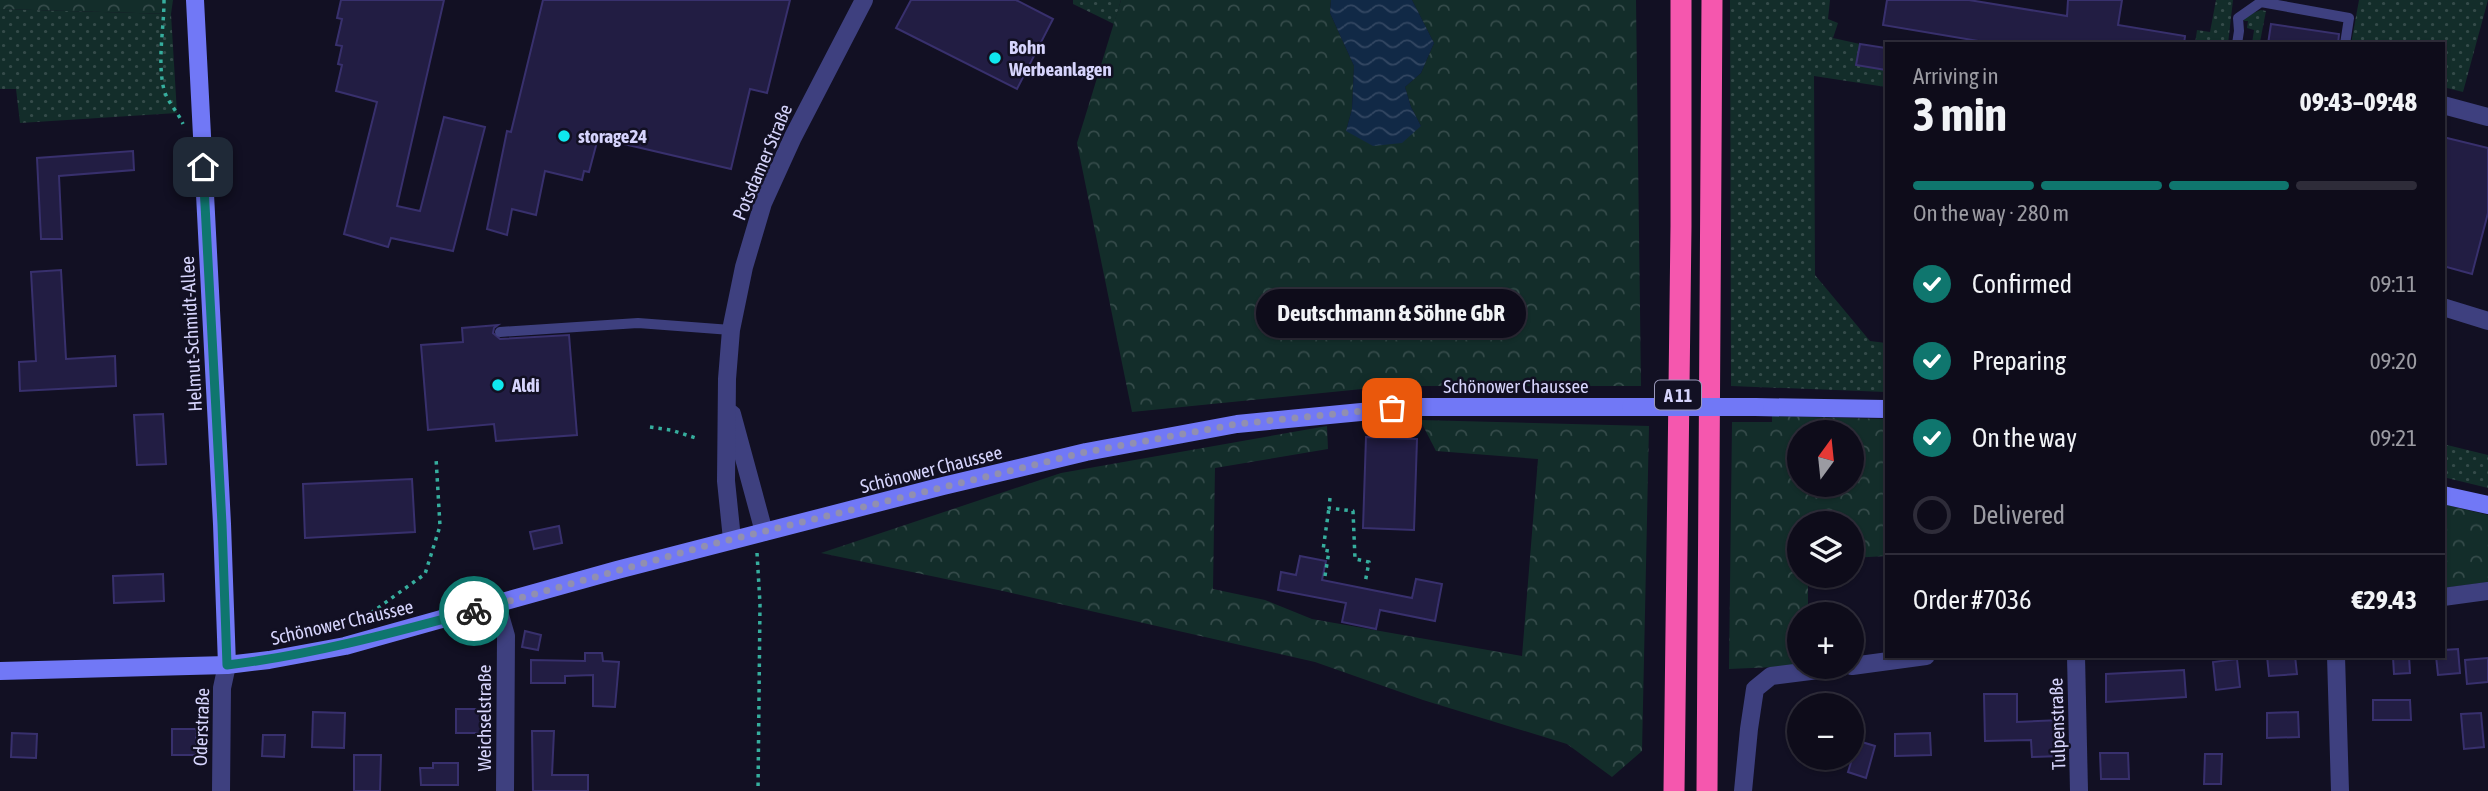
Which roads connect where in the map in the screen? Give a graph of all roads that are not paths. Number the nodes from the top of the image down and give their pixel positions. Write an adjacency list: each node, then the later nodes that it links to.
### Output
1 (195, 0): 26 (main road, Helmut-Schmidt-Allee)
2 (864, 0): 11 (street, Potsdamer Straße)
3 (1681, 0): 31 (highway, A 11)
4 (1712, 0): 32 (highway, A 11)
5 (2237, 42): 6 (lane)
6 (2345, 42)
7 (2445, 106): 8 (street)
8 (2488, 117)
9 (2445, 308): 10 (street)
10 (2488, 321)
11 (731, 330): 12 (lane); 13 (street, Potsdamer Straße)
12 (500, 332)
13 (727, 393): 17 (street, Potsdamer Straße); 18 (street, Potsdamer Straße)
14 (1885, 409): 17 (main road, Schönower Chaussee, bridge)
15 (2445, 495): 16 (main road)
16 (2488, 505)
17 (764, 532): 18 (main road, Schönower Chaussee)
18 (732, 540): 21 (main road, Schönower Chaussee)
19 (2488, 591): 20 (street)
20 (2445, 597)
21 (498, 604): 26 (main road, Schönower Chaussee); 30 (street, Weichselstraße)
22 (1911, 658): 25 (street)
23 (2076, 658): 34 (street, Tulpenstraße)
24 (2336, 658): 35 (street)
25 (1864, 664)
26 (227, 665): 27 (main road, Schönower Chaussee); 29 (street, Oderstraße)
27 (0, 671)
28 (1787, 674): 33 (street)
29 (221, 791)
30 (505, 791)
31 (1674, 791)
32 (1707, 791)
33 (1743, 791)
34 (2079, 791)
35 (2340, 791)

